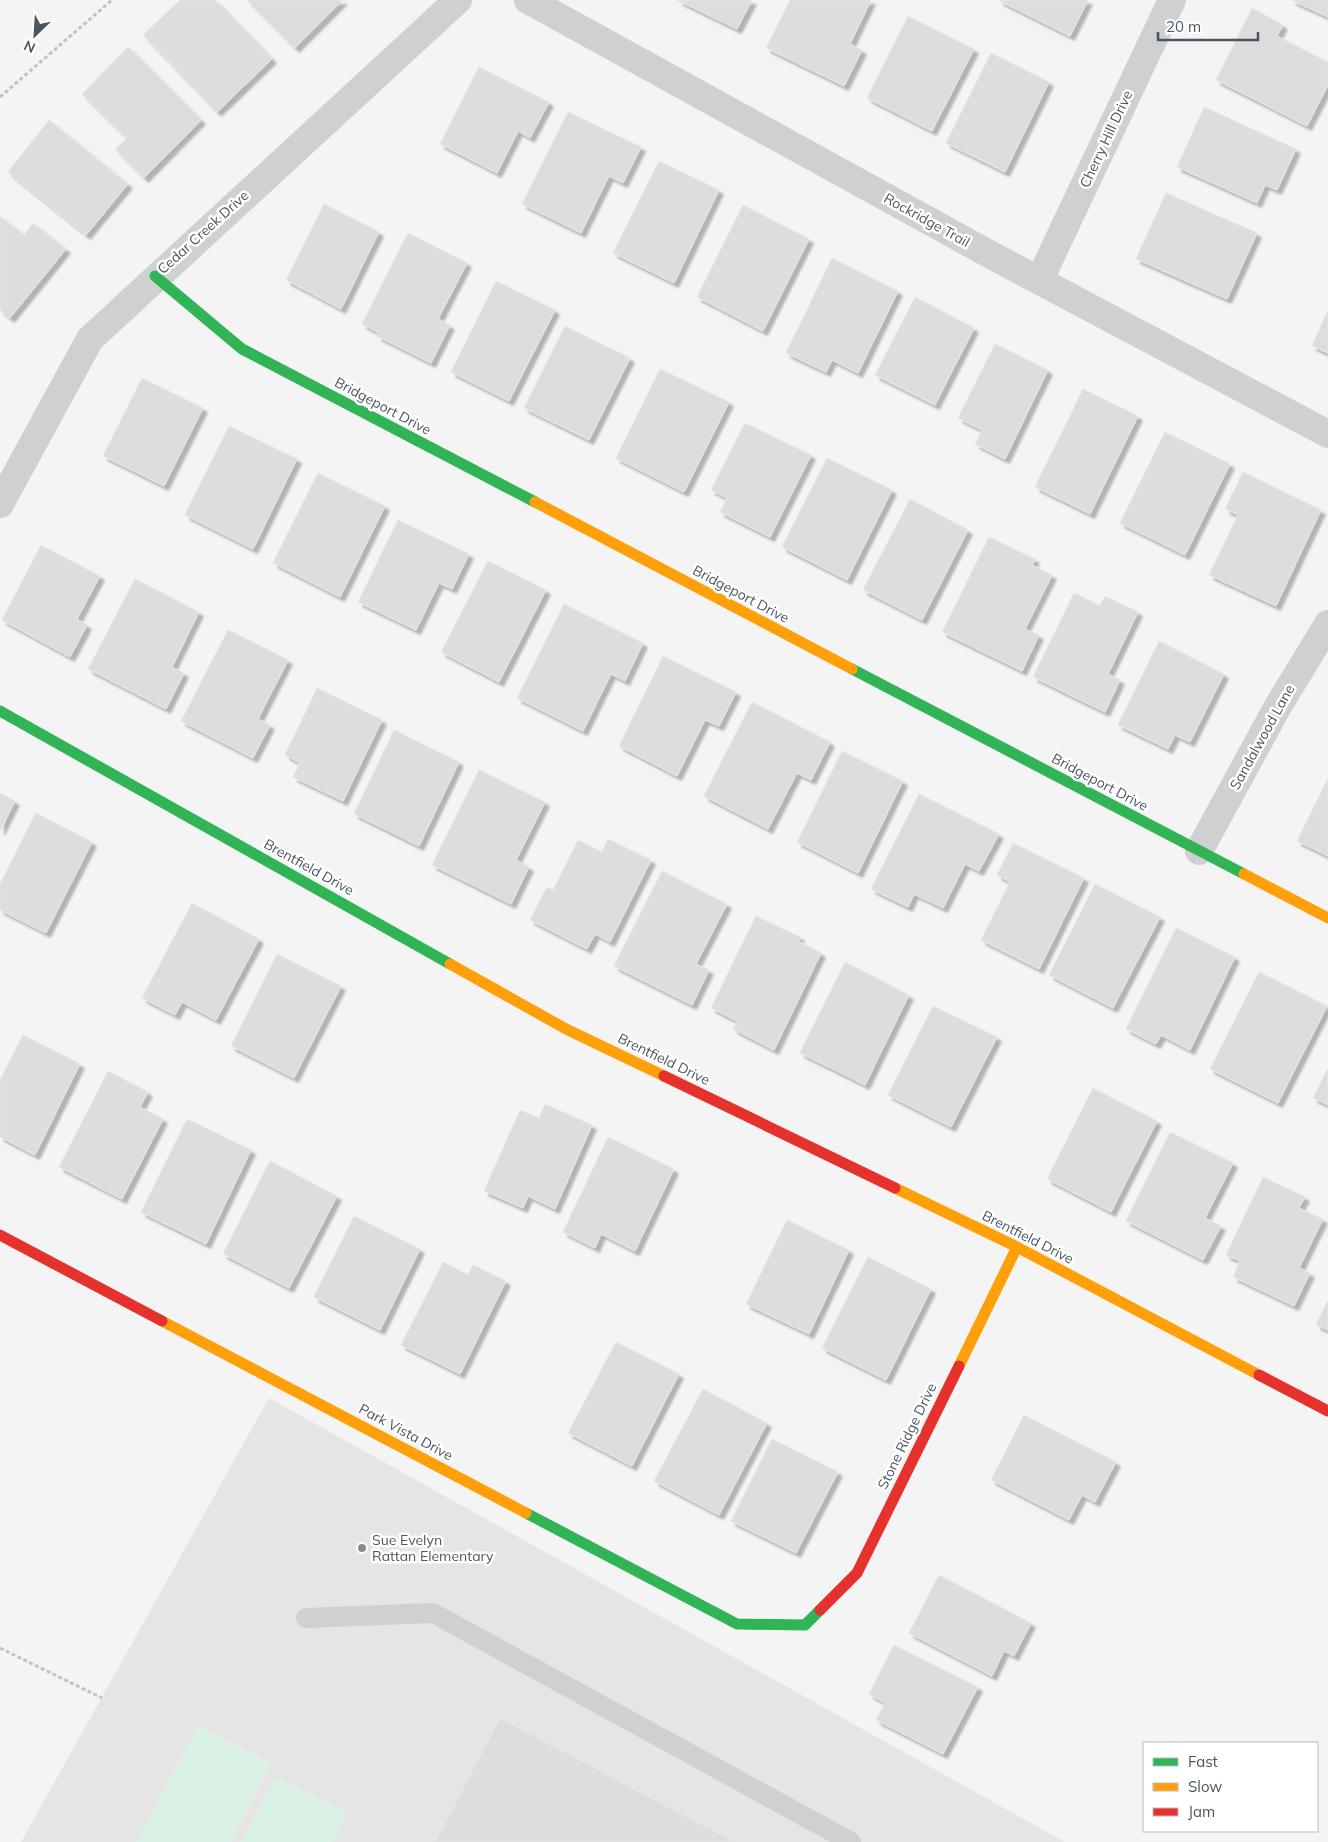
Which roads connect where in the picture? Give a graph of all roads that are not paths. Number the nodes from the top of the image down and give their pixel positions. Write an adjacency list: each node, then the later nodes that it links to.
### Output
1 (458, 0): 4 (street, Cedar Creek Drive)
2 (528, 0): 5 (street, Rockridge Trail)
3 (1172, 0): 5 (street, Cherry Hill Drive)
4 (155, 276): 7 (street, Cedar Creek Drive); 10 (street, Bridgeport Drive)
5 (1040, 279): 6 (street, Rockridge Trail)
6 (1328, 434)
7 (0, 504)
8 (1328, 624): 10 (street, Sandalwood Lane)
9 (0, 711): 13 (street, Brentfield Drive)
10 (1199, 851): 11 (street, Bridgeport Drive)
11 (1328, 918)
12 (0, 1235): 16 (street, Park Vista Drive)
13 (1017, 1247): 14 (street, Brentfield Drive); 16 (street, Stone Ridge Drive)
14 (1328, 1411)
15 (306, 1618): 17 (lane)
16 (805, 1625)
17 (851, 1842)

